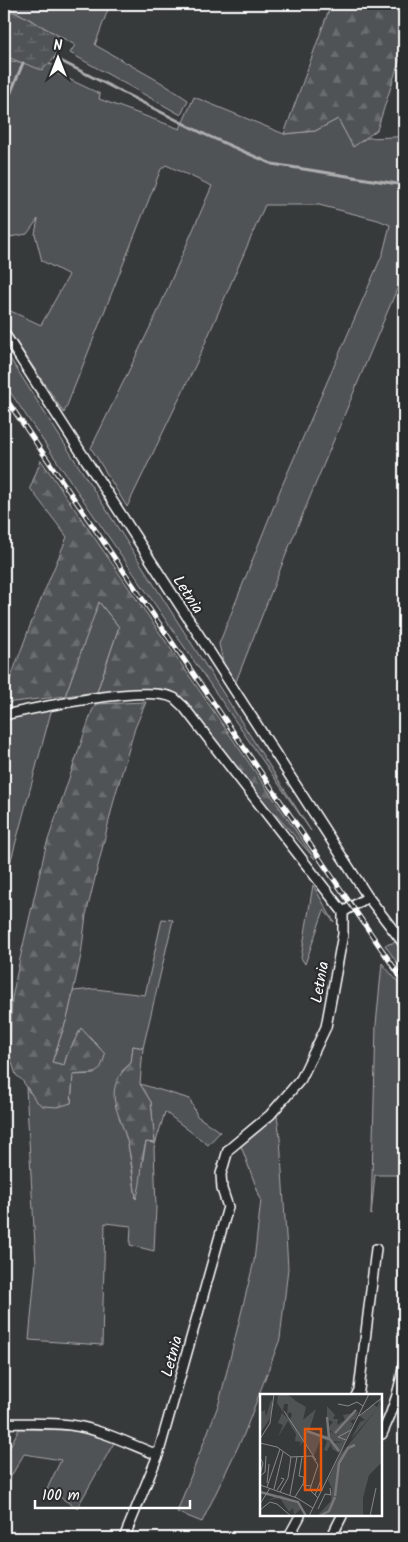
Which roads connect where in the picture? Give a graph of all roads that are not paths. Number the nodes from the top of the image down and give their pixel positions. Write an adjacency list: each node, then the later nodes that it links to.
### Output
1 (4, 333): 3 (street, Letnia)
2 (4, 715): 4 (street)
3 (368, 897): 4 (street); 5 (street, Letnia)
4 (343, 912): 11 (street, Letnia)
5 (404, 944)
6 (376, 1248): 8 (street)
7 (404, 1361): 10 (street)
8 (357, 1394)
9 (4, 1423): 11 (street)
10 (383, 1432)
11 (158, 1455): 14 (street, Letnia)
12 (299, 1517): 15 (street)
13 (342, 1517): 16 (street)
14 (124, 1538)
15 (288, 1538)
16 (331, 1538)

